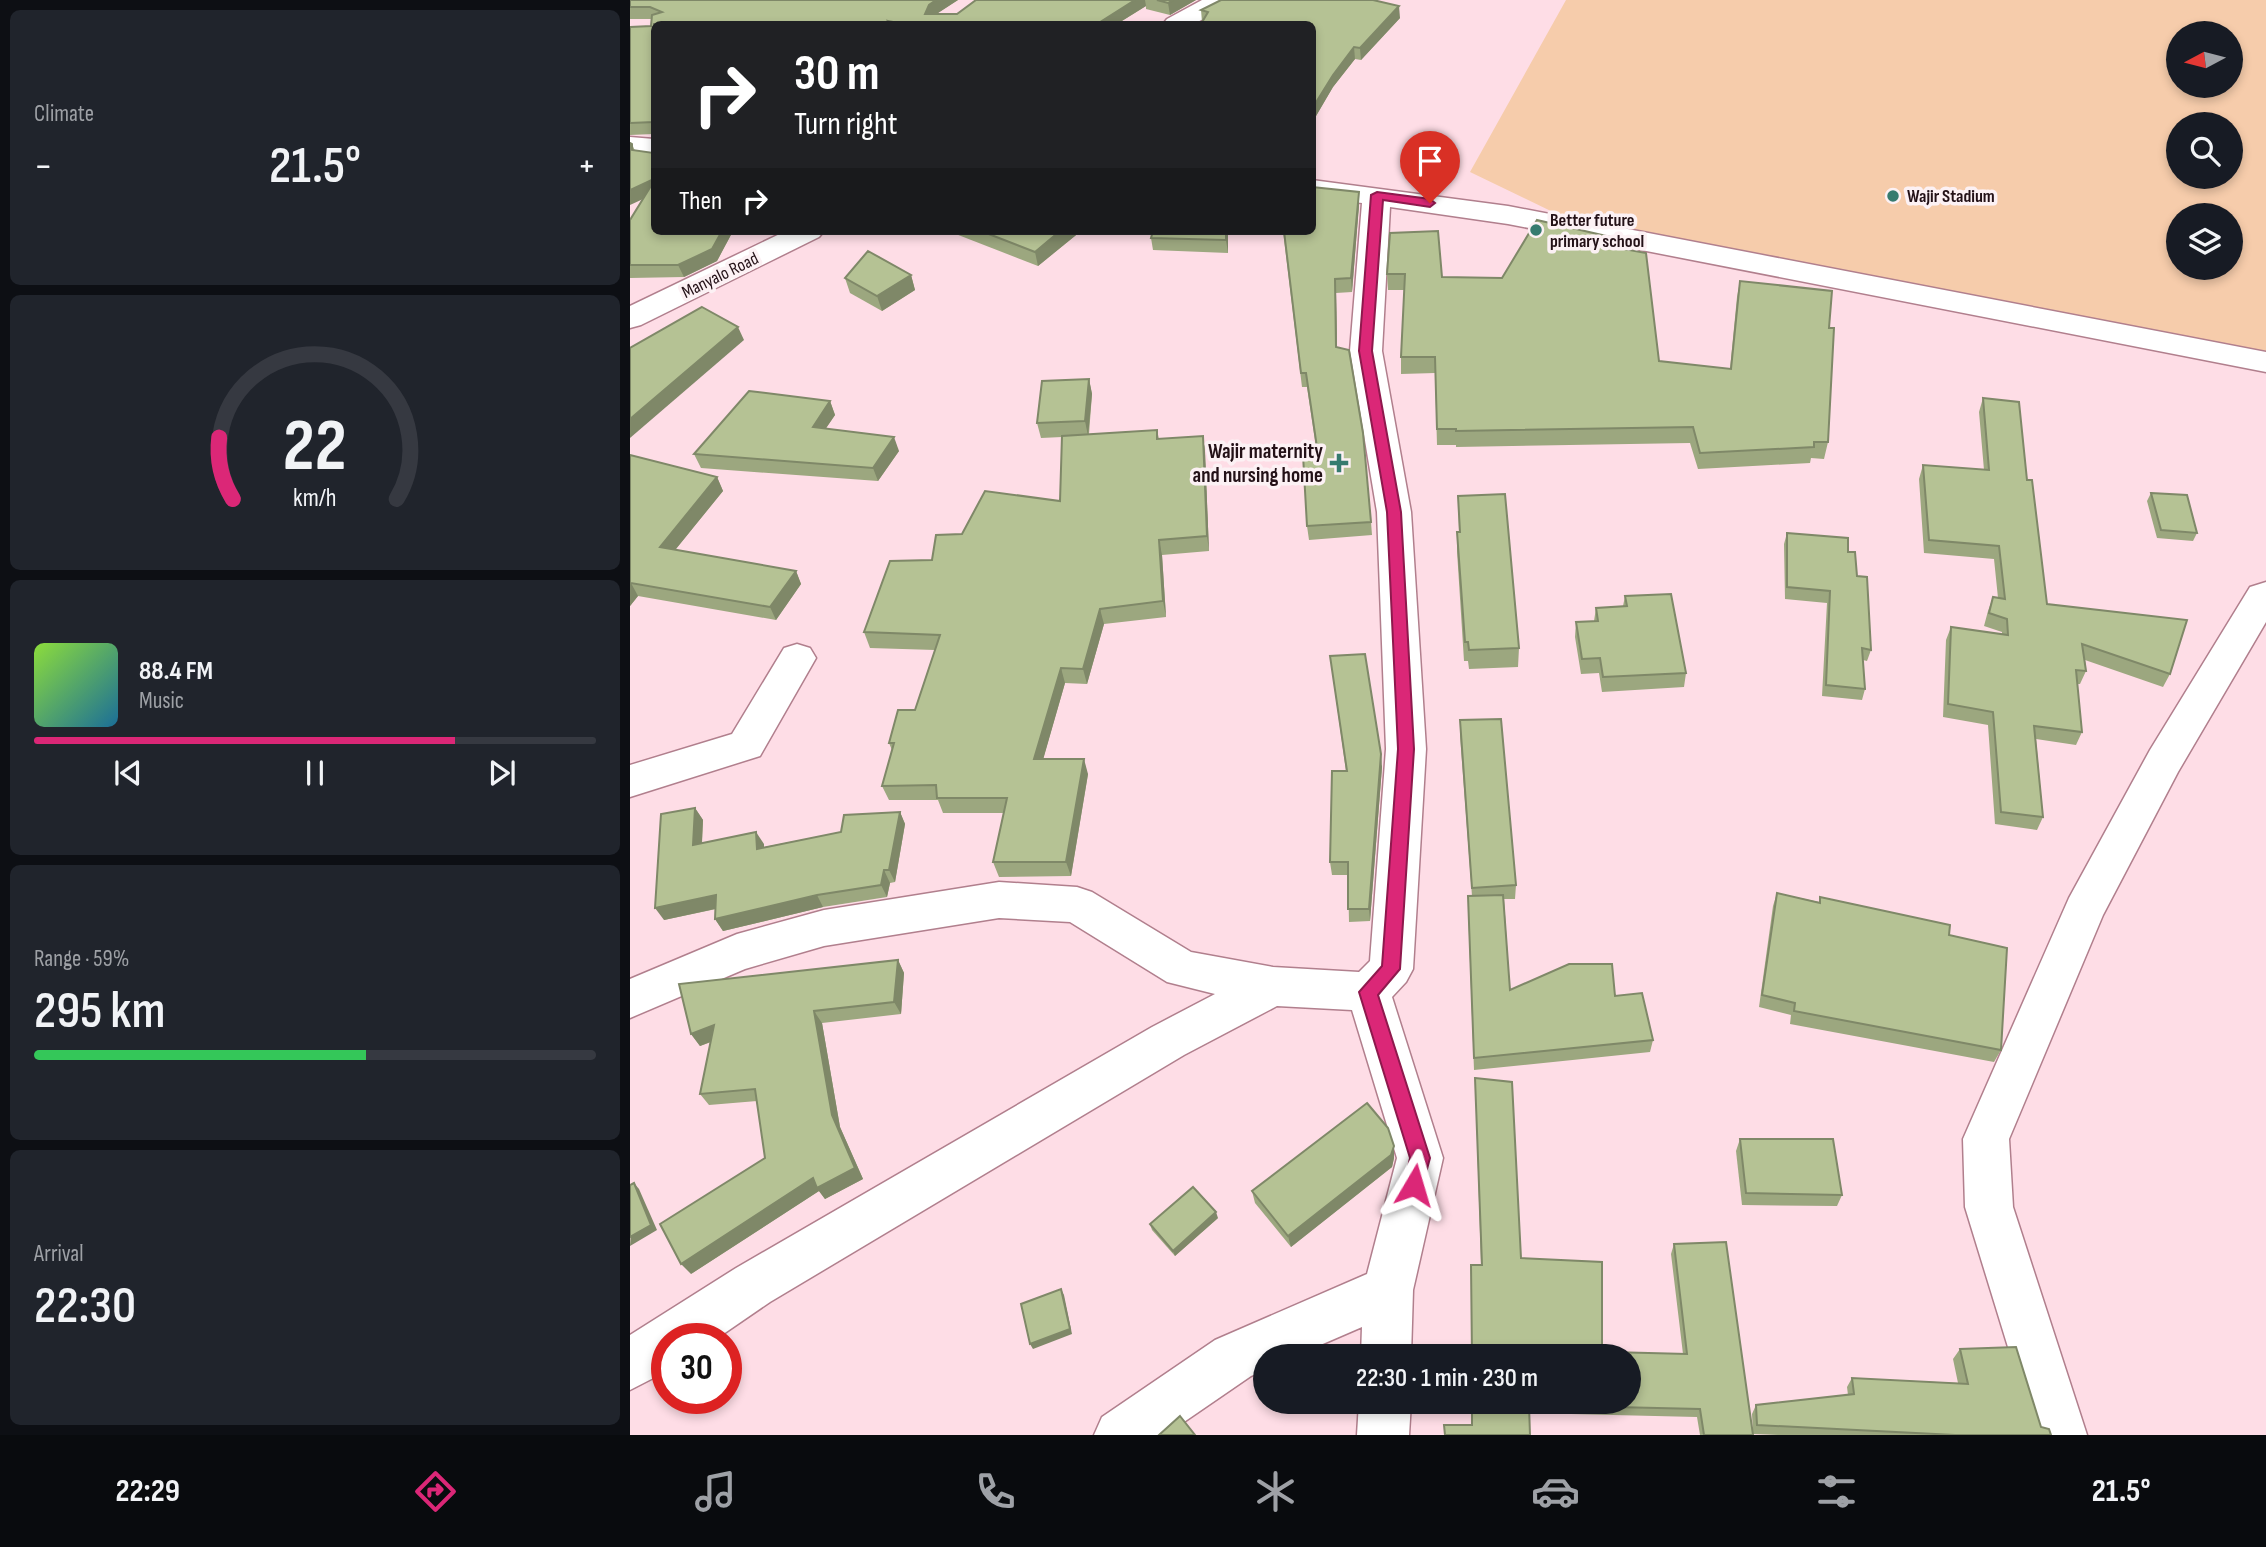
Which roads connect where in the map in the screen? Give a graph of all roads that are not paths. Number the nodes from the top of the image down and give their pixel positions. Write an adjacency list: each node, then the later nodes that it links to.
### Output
1 (1220, 0): 2 (street)
2 (1182, 21)
3 (630, 145): 4 (street)
4 (651, 147)
5 (1316, 188): 6 (street)
6 (1377, 195): 9 (street); 14 (street)
7 (801, 235): 8 (street, Manyalo Road)
8 (630, 318)
9 (2266, 362)
10 (2266, 595): 24 (street)
11 (797, 658): 12 (street)
12 (630, 781)
13 (1273, 986): 14 (street); 15 (street); 17 (street)
14 (1368, 992): 16 (street)
15 (630, 999)
16 (1388, 1290): 18 (street); 22 (street)
17 (695, 1323)
18 (1386, 1344)
19 (651, 1352): 20 (street)
20 (630, 1365)
21 (1385, 1414): 23 (street)
22 (1120, 1435)
23 (1384, 1435)
24 (2061, 1435)

